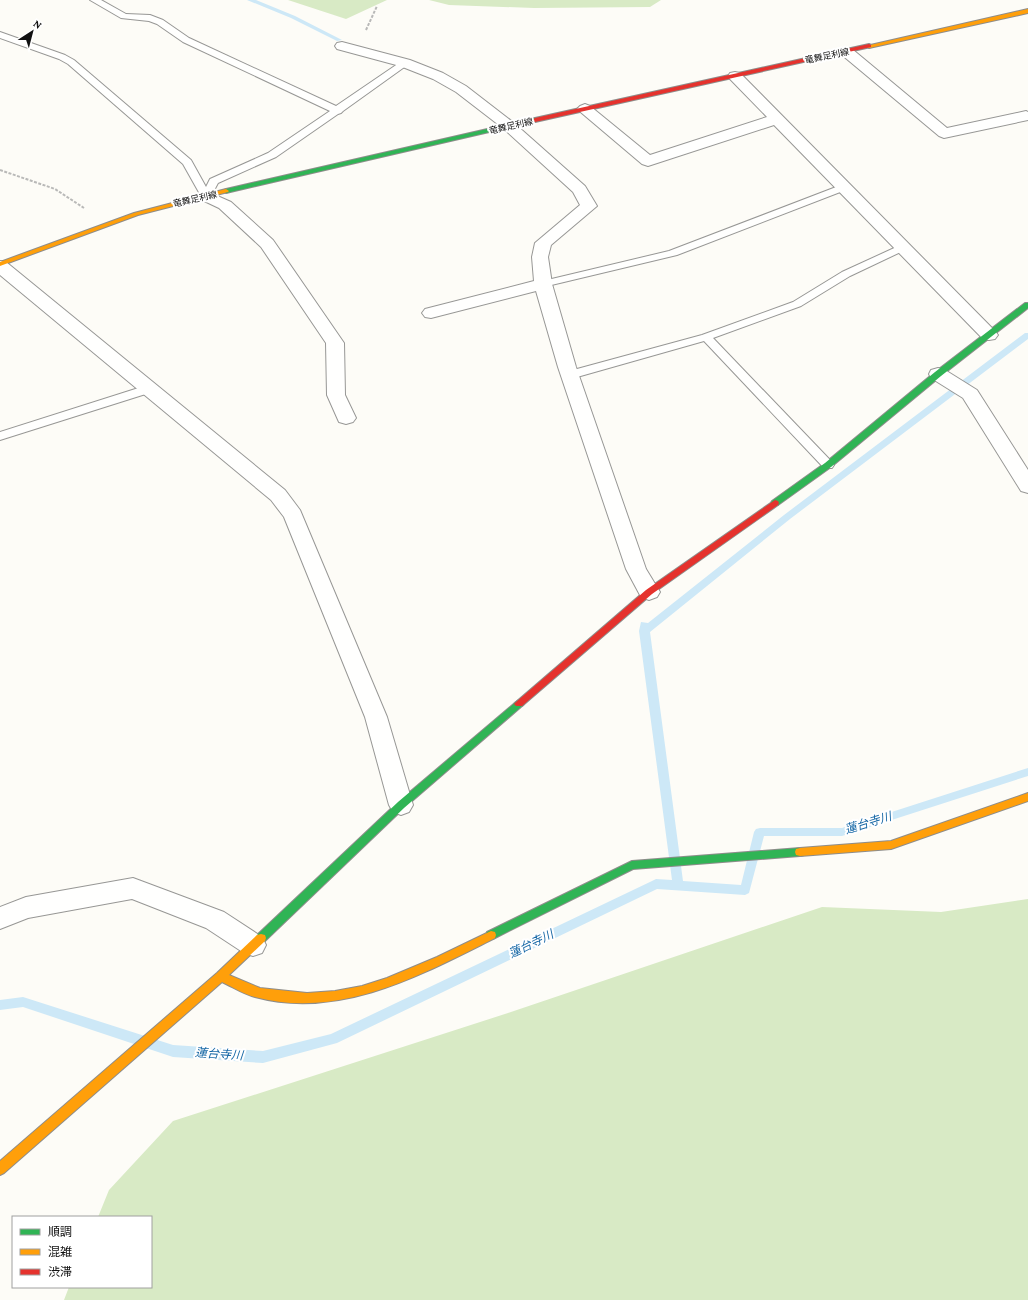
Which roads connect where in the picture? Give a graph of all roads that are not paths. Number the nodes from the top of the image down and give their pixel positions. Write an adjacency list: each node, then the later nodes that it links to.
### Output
1 (94, 0): 9 (lane)
2 (1028, 11): 5 (street, 竜舞足利線)
3 (0, 35): 14 (lane)
4 (342, 46): 6 (street)
5 (847, 52): 7 (street, 竜舞足利線); 10 (street)
6 (405, 63): 9 (lane); 12 (street)
7 (735, 76): 8 (street, 竜舞足利線); 11 (street)
8 (585, 109): 11 (street); 12 (street, 竜舞足利線)
9 (338, 111): 14 (lane)
10 (1026, 116)
11 (777, 119): 13 (street)
12 (509, 126): 14 (street, 竜舞足利線); 17 (street)
13 (844, 187): 15 (street); 17 (lane)
14 (206, 196): 16 (street, 竜舞足利線); 25 (street)
15 (903, 247): 20 (street); 21 (lane)
16 (0, 265): 24 (street)
17 (543, 284): 19 (street); 23 (street)
18 (1028, 305): 20 (street)
19 (431, 313)
20 (989, 335): 22 (street)
21 (706, 337): 23 (lane); 27 (lane)
22 (938, 374): 27 (street); 28 (street)
23 (570, 375): 29 (street)
24 (148, 389): 26 (lane); 31 (street)
25 (346, 418)
26 (0, 436)
27 (828, 465): 29 (street)
28 (1028, 486)
29 (649, 592): 31 (street)
30 (1028, 797): 34 (street)
31 (401, 805): 33 (street)
32 (0, 918): 33 (street)
33 (253, 945): 34 (street)
34 (221, 976): 35 (street)
35 (0, 1169)

